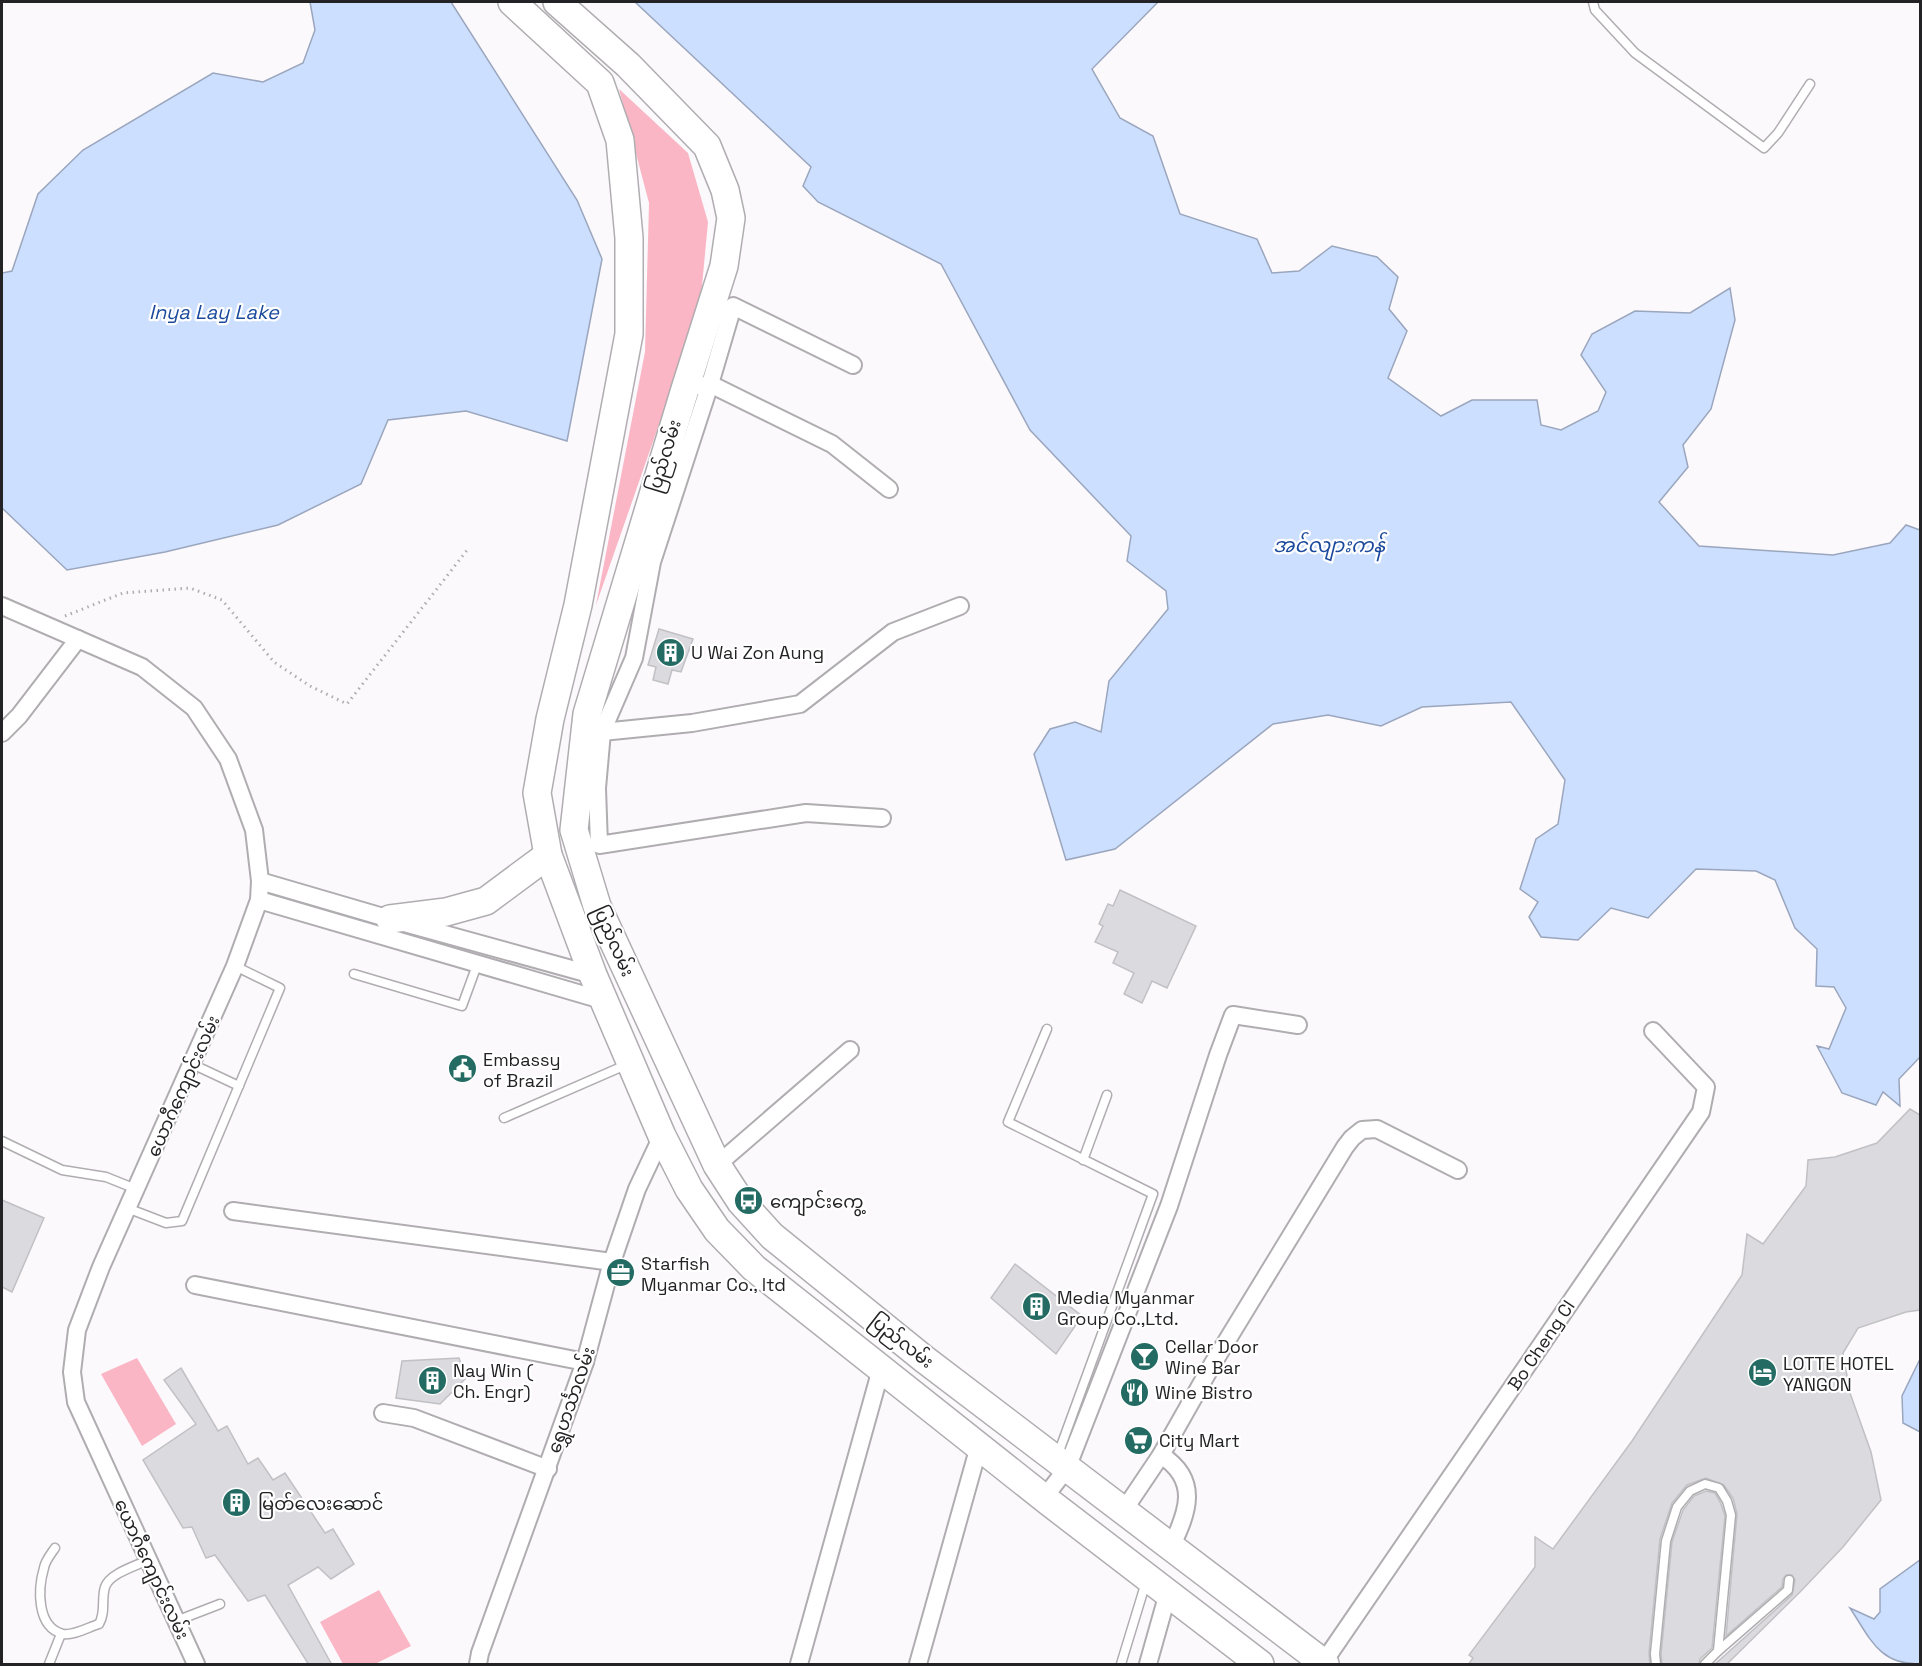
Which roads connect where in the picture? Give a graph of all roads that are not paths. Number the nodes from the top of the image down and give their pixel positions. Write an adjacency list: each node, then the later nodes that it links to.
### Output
1 (512, 2): 14 (highway, ပြည်လမ်း)
2 (557, 2): 6 (highway, ပြည်လမ်း)
3 (1593, 2): 4 (lane)
4 (1810, 84)
5 (853, 365): 6 (street)
6 (697, 386): 7 (street); 11 (street); 18 (highway, ပြည်လမ်း)
7 (889, 489)
8 (2, 606): 10 (street, ယောဂီကျောင်းလမ်း)
9 (960, 606): 11 (street)
10 (78, 639): 12 (street); 15 (street, ယောဂီကျောင်းလမ်း)
11 (602, 732): 13 (street)
12 (2, 733)
13 (882, 818)
14 (548, 855): 17 (highway); 22 (highway, ပြည်လမ်း)
15 (260, 881): 16 (street, ယောဂီကျောင်းလမ်း); 17 (street)
16 (259, 900): 19 (street); 20 (street, ယောဂီကျောင်းလမ်း)
17 (390, 919): 22 (street)
18 (623, 962): 22 (highway); 36 (highway, ပြည်လမ်း)
19 (477, 965): 21 (lane); 23 (street)
20 (235, 966): 29 (street, ယောဂီကျောင်းလမ်း); 30 (lane)
21 (354, 974)
22 (593, 975): 23 (highway, ပြည်လမ်း)
23 (605, 1001): 28 (highway, ပြည်လမ်း)
24 (1298, 1025): 48 (street)
25 (1047, 1029): 35 (lane)
26 (1653, 1031): 61 (street, Bo Cheng Cl)
27 (850, 1050): 36 (street)
28 (631, 1063): 32 (lane); 33 (highway, ပြည်လမ်း)
29 (192, 1064): 30 (lane); 38 (street, ယောဂီကျောင်းလမ်း)
30 (239, 1086): 39 (lane)
31 (1107, 1095): 35 (lane)
32 (504, 1118)
33 (662, 1136): 41 (street, ရွှေဟင်္သာလမ်း); 44 (highway, ပြည်လမ်း)
34 (2, 1141): 38 (lane)
35 (1083, 1160): 48 (lane)
36 (717, 1165): 48 (highway, ပြည်လမ်း)
37 (1458, 1170): 47 (street)
38 (137, 1190): 39 (street, ယောဂီကျောင်းလမ်း)
39 (127, 1208): 54 (street, ယောဂီကျောင်းလမ်း)
40 (233, 1211): 41 (street)
41 (612, 1262): 43 (street, ရွှေဟင်္သာလမ်း)
42 (195, 1285): 43 (street)
43 (585, 1362): 49 (street, ရွှေဟင်္သာလမ်း)
44 (881, 1369): 46 (highway, ပြည်လမ်း); 65 (street)
45 (383, 1413): 49 (street)
46 (979, 1446): 50 (highway, ပြည်လမ်း); 66 (street)
47 (1161, 1455): 51 (street); 53 (street)
48 (1062, 1464): 50 (street); 51 (highway, ပြည်လမ်း)
49 (548, 1469): 64 (street, ရွှေဟင်္သာလမ်း)
50 (1044, 1498): 56 (highway, ပြည်လမ်း)
51 (1124, 1510): 53 (highway, ပြည်လမ်း)
52 (55, 1548): 59 (lane)
53 (1181, 1555): 56 (highway); 61 (highway, ပြည်လမ်း)
54 (148, 1560): 58 (street, ယောဂီကျောင်းလမ်း); 59 (lane)
55 (1789, 1580): 60 (lane)
56 (1158, 1585): 67 (lane); 68 (street); 69 (highway, ပြည်လမ်း)
57 (220, 1604): 58 (lane)
58 (176, 1621): 63 (street, ယောဂီကျောင်းလမ်း)
59 (62, 1634): 62 (lane)
60 (1718, 1650): 70 (lane); 71 (lane)
61 (1324, 1664)
62 (49, 1665)
63 (196, 1665)
64 (478, 1665)
65 (799, 1665)
66 (918, 1665)
67 (1121, 1665)
68 (1148, 1665)
69 (1260, 1665)
70 (1656, 1665)
71 (1705, 1665)

